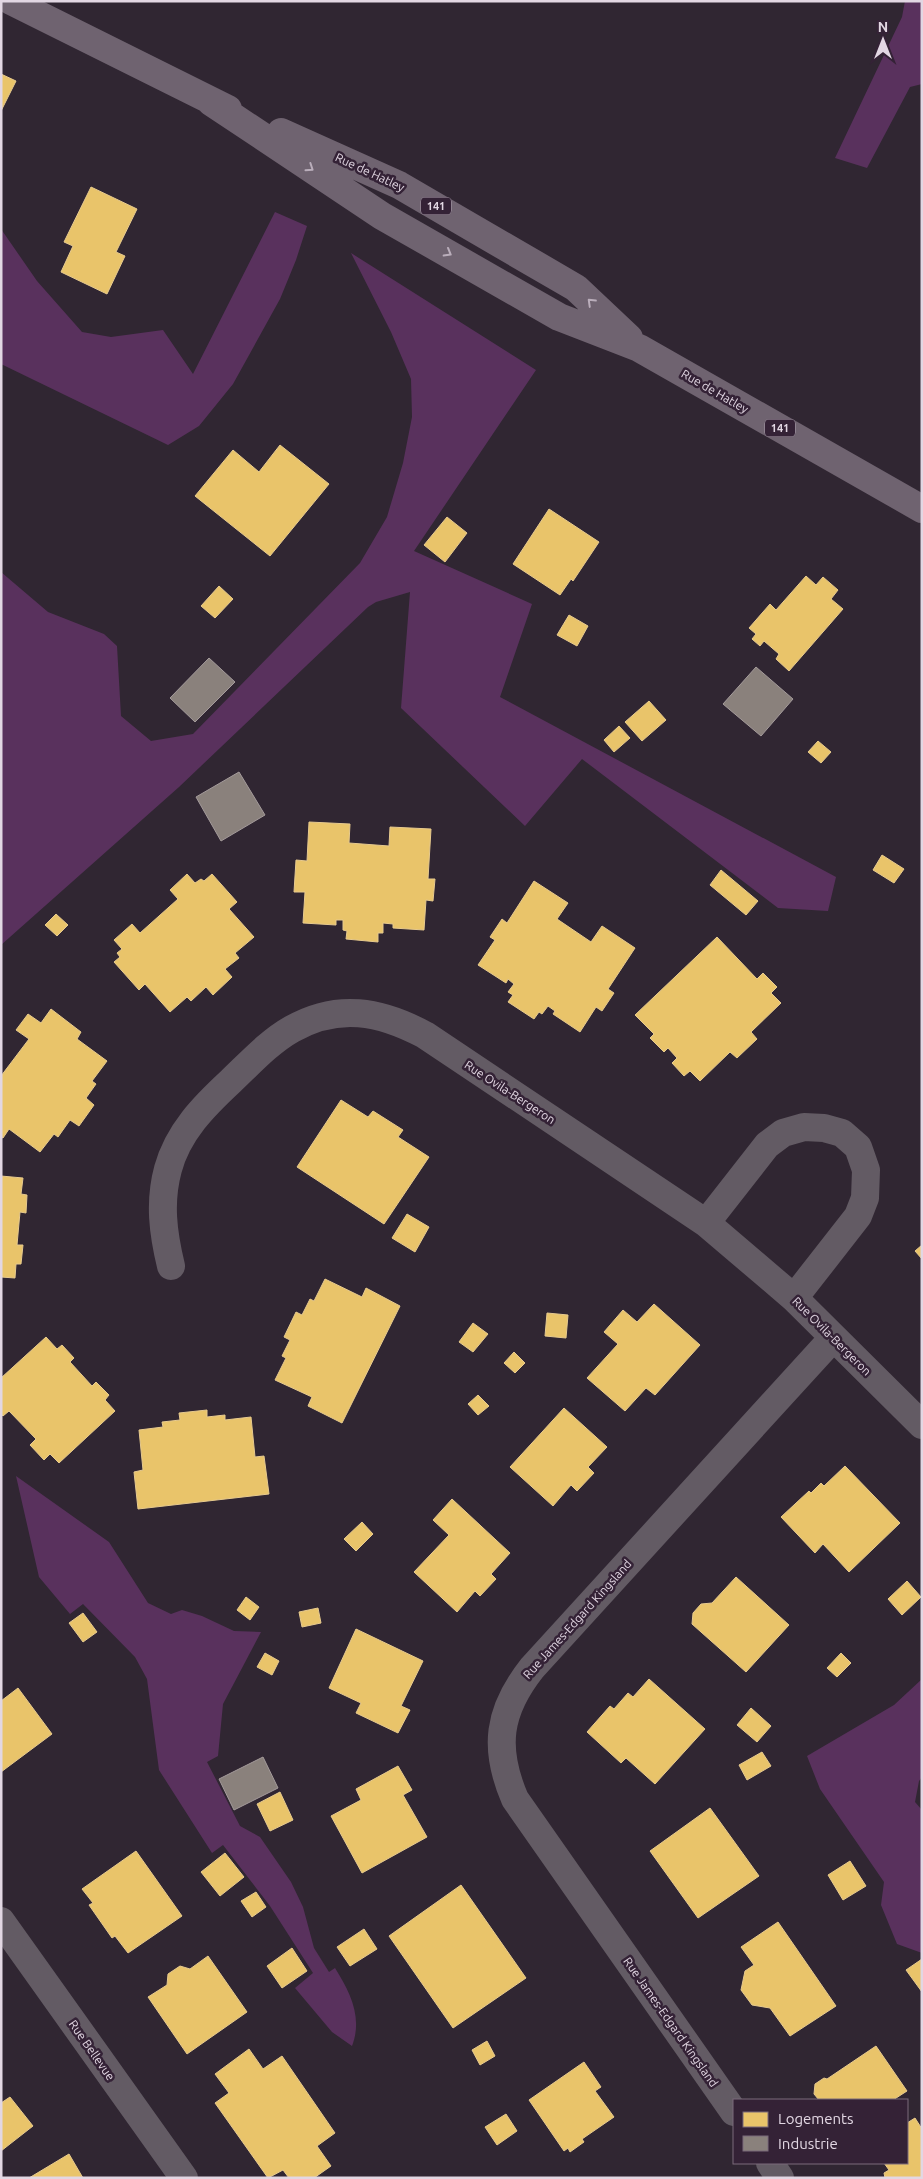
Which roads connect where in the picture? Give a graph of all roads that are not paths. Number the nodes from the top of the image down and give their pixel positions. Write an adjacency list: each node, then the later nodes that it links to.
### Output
1 (11, 1): 2 (main road, Rue de Hatley / 141)
2 (922, 509)
3 (706, 1223): 4 (street, Rue Ovila-Bergeron); 5 (street, Rue Ovila-Bergeron); 5 (street)
4 (171, 1266)
5 (794, 1298): 6 (street, Rue Ovila-Bergeron)
6 (833, 1338): 7 (street, Rue Ovila-Bergeron); 9 (street, Rue James-Edgard Kingsland)
7 (922, 1425)
8 (1, 1921): 11 (street, Rue Bellevue)
9 (733, 2111)
10 (771, 2164): 12 (street)
11 (184, 2178)
12 (780, 2178)

